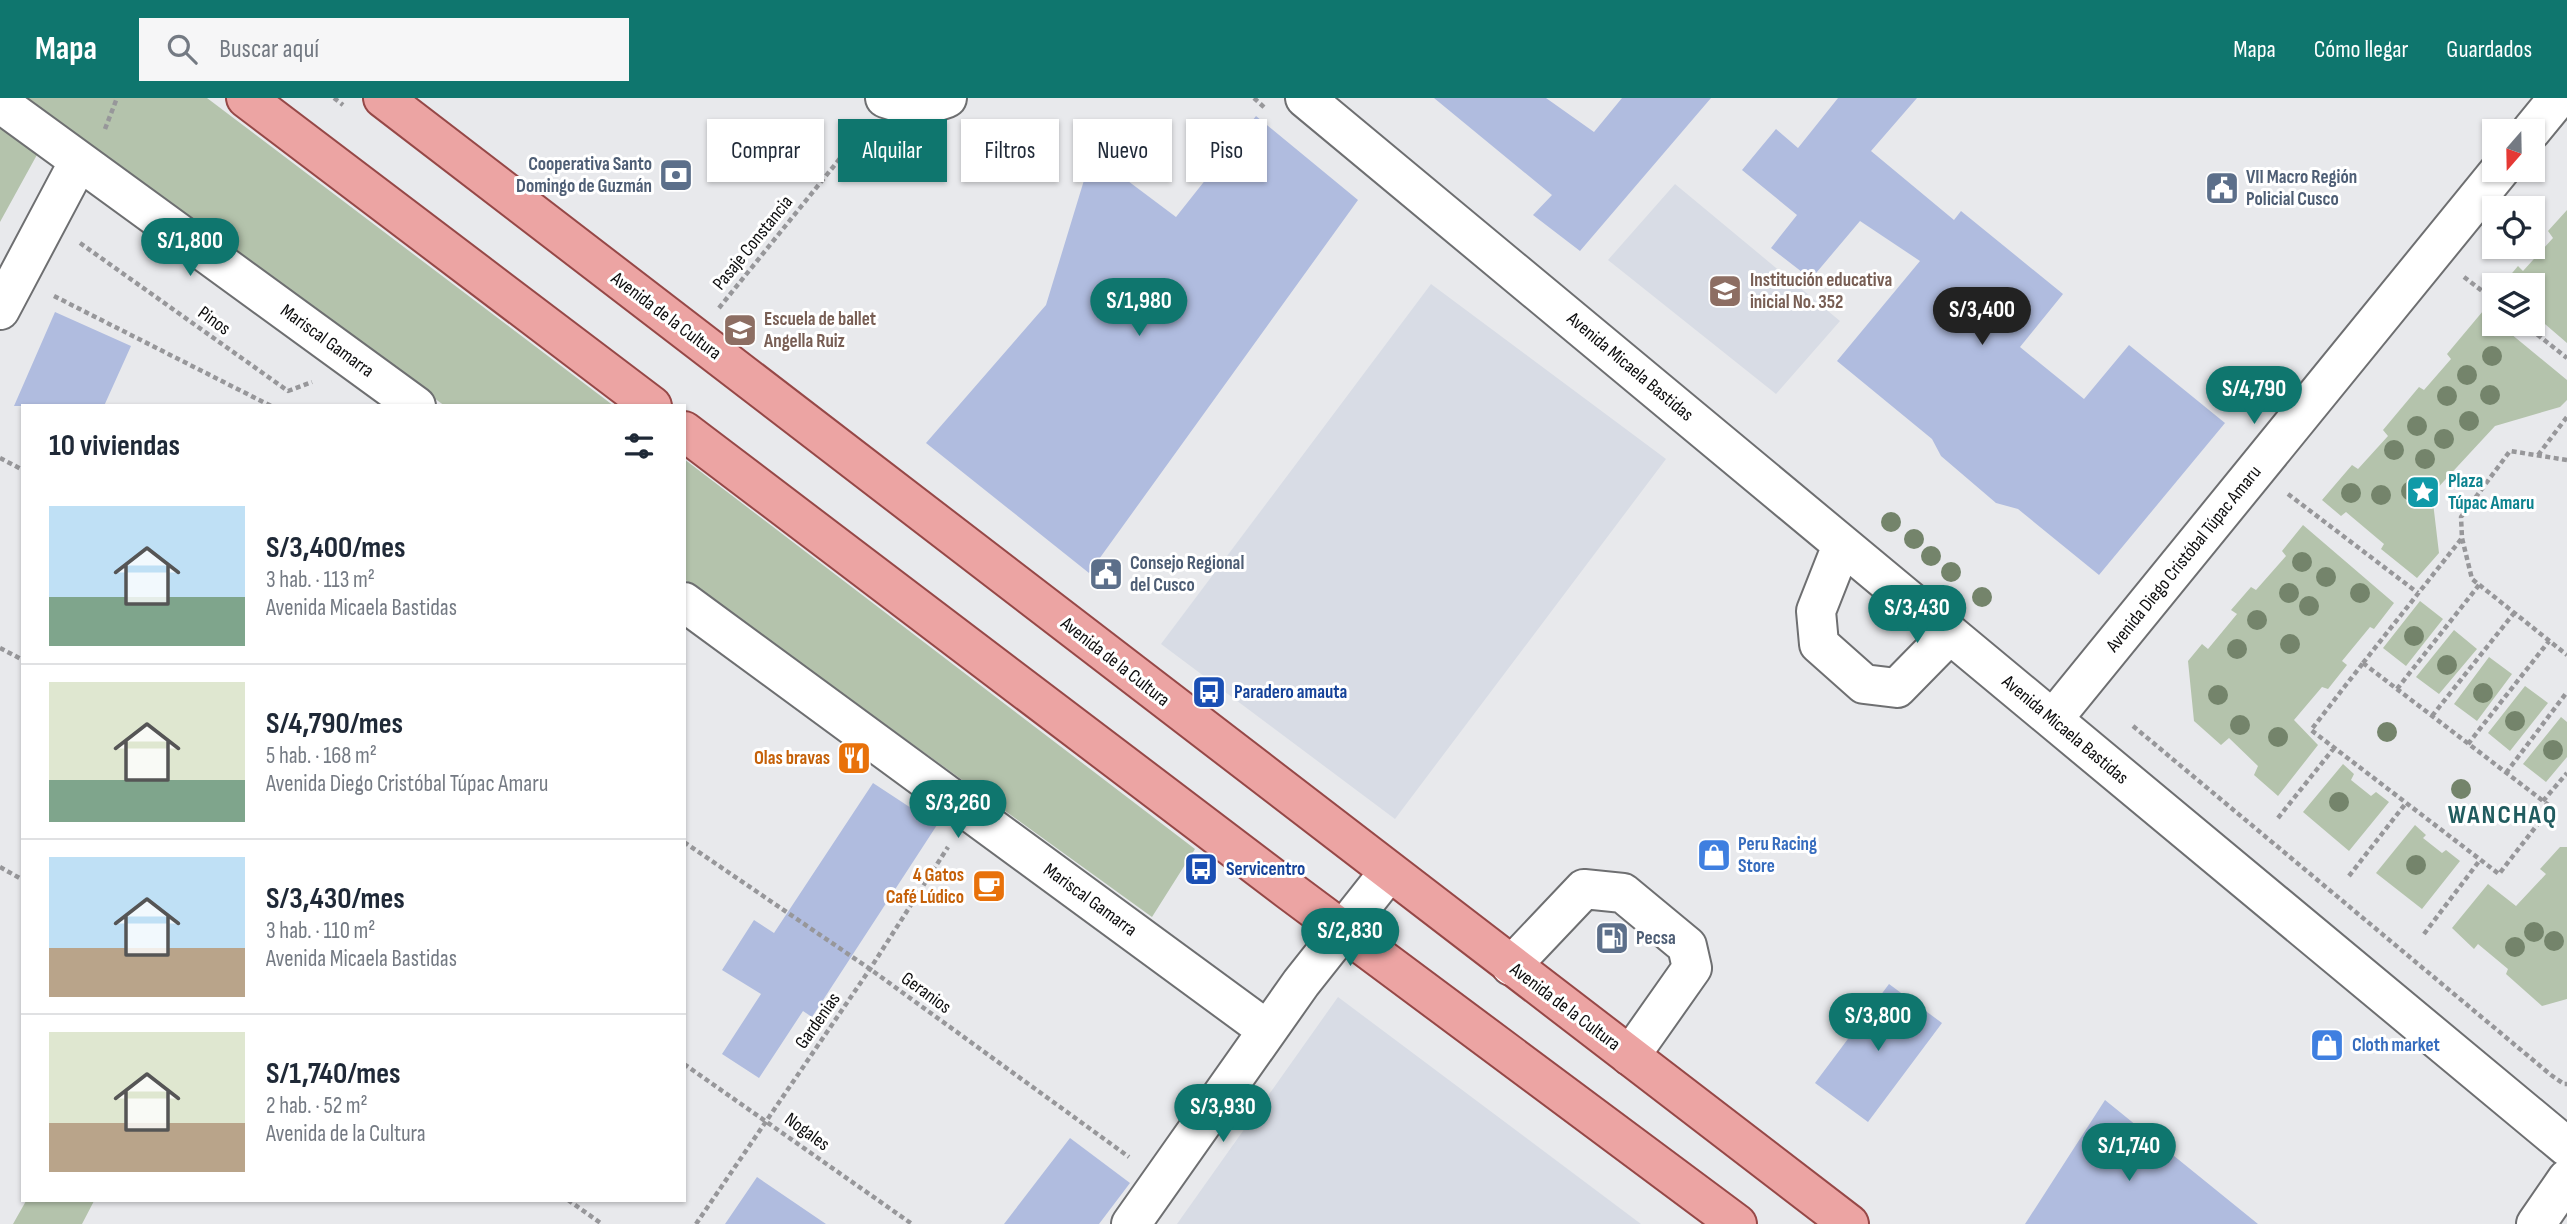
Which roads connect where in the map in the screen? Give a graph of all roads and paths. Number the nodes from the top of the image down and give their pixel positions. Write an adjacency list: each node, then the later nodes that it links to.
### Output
1 (246, 98): 22 (main road)
2 (383, 98): 17 (main road, Avenida de la Cultura)
3 (947, 98): 6 (street)
4 (1305, 98): 31 (street, Avenida Micaela Bastidas)
5 (2558, 98): 8 (street)
6 (886, 99): 17 (path, Pasaje Constancia)
7 (0, 103): 9 (street, Mariscal Gamarra)
8 (2541, 119)
9 (79, 161): 15 (street); 21 (street, Mariscal Gamarra)
10 (2490, 182): 45 (street, Avenida Diego Cristóbal Túpac Amaru)
11 (72, 237): 19 (path, Pinos)
12 (2463, 276): 14 (path)
13 (43, 290): 20 (path)
14 (2482, 291)
15 (0, 310)
16 (2539, 336): 18 (path)
17 (694, 338): 58 (main road, Avenida de la Cultura)
18 (2567, 358)
19 (320, 378)
20 (267, 404)
21 (413, 404)
22 (649, 404)
23 (2567, 417): 25 (path)
24 (686, 433): 61 (main road)
25 (2538, 456): 27 (path); 30 (path)
26 (0, 458): 28 (path)
27 (2567, 460)
28 (21, 469)
29 (2288, 494): 33 (path)
30 (2462, 538): 32 (path); 33 (path)
31 (1842, 544): 36 (street, Avenida Micaela Bastidas); 36 (street)
32 (2479, 585): 35 (path); 42 (path)
33 (2418, 593): 41 (path)
34 (686, 603): 65 (street, Mariscal Gamarra)
35 (2514, 613): 37 (path); 44 (path)
36 (1950, 634): 45 (street, Avenida Micaela Bastidas)
37 (2549, 641): 39 (path); 47 (path)
38 (0, 648): 40 (path)
39 (2567, 655)
40 (21, 659)
41 (2363, 663): 42 (path); 48 (path)
42 (2397, 689): 44 (path)
43 (2567, 692): 49 (path)
44 (2432, 716): 47 (path)
45 (2053, 719): 70 (street, Avenida Micaela Bastidas)
46 (2133, 726): 68 (path)
47 (2468, 744): 49 (path)
48 (2334, 748): 52 (path); 53 (path)
49 (2506, 773): 51 (path)
50 (2567, 773): 51 (path)
51 (2543, 801): 56 (path)
52 (2406, 803): 56 (path); 59 (path)
53 (2278, 818)
54 (686, 843): 64 (path, Geranios)
55 (951, 843): 64 (path, Gardenias)
56 (2480, 860): 62 (path)
57 (0, 867): 60 (path)
58 (1389, 872): 61 (street); 63 (main road, Avenida de la Cultura)
59 (2349, 876)
60 (21, 879)
61 (1342, 930): 65 (street); 78 (main road)
62 (2424, 934)
63 (1511, 966): 66 (main road, Avenida de la Cultura); 66 (street)
64 (870, 969): 69 (path, Gardenias); 71 (path, Geranios)
65 (1267, 1030): 77 (street)
66 (1630, 1056): 79 (main road, Avenida de la Cultura)
67 (686, 1065): 69 (path, Nogales)
68 (2567, 1084)
69 (766, 1120): 75 (path, Gardenias); 76 (path, Nogales)
70 (2567, 1147)
71 (1137, 1163)
72 (2567, 1179): 80 (street)
73 (571, 1202): 74 (path)
74 (602, 1224)
75 (696, 1224)
76 (912, 1224)
77 (1131, 1224)
78 (1737, 1224)
79 (1849, 1224)
80 (2536, 1224)

